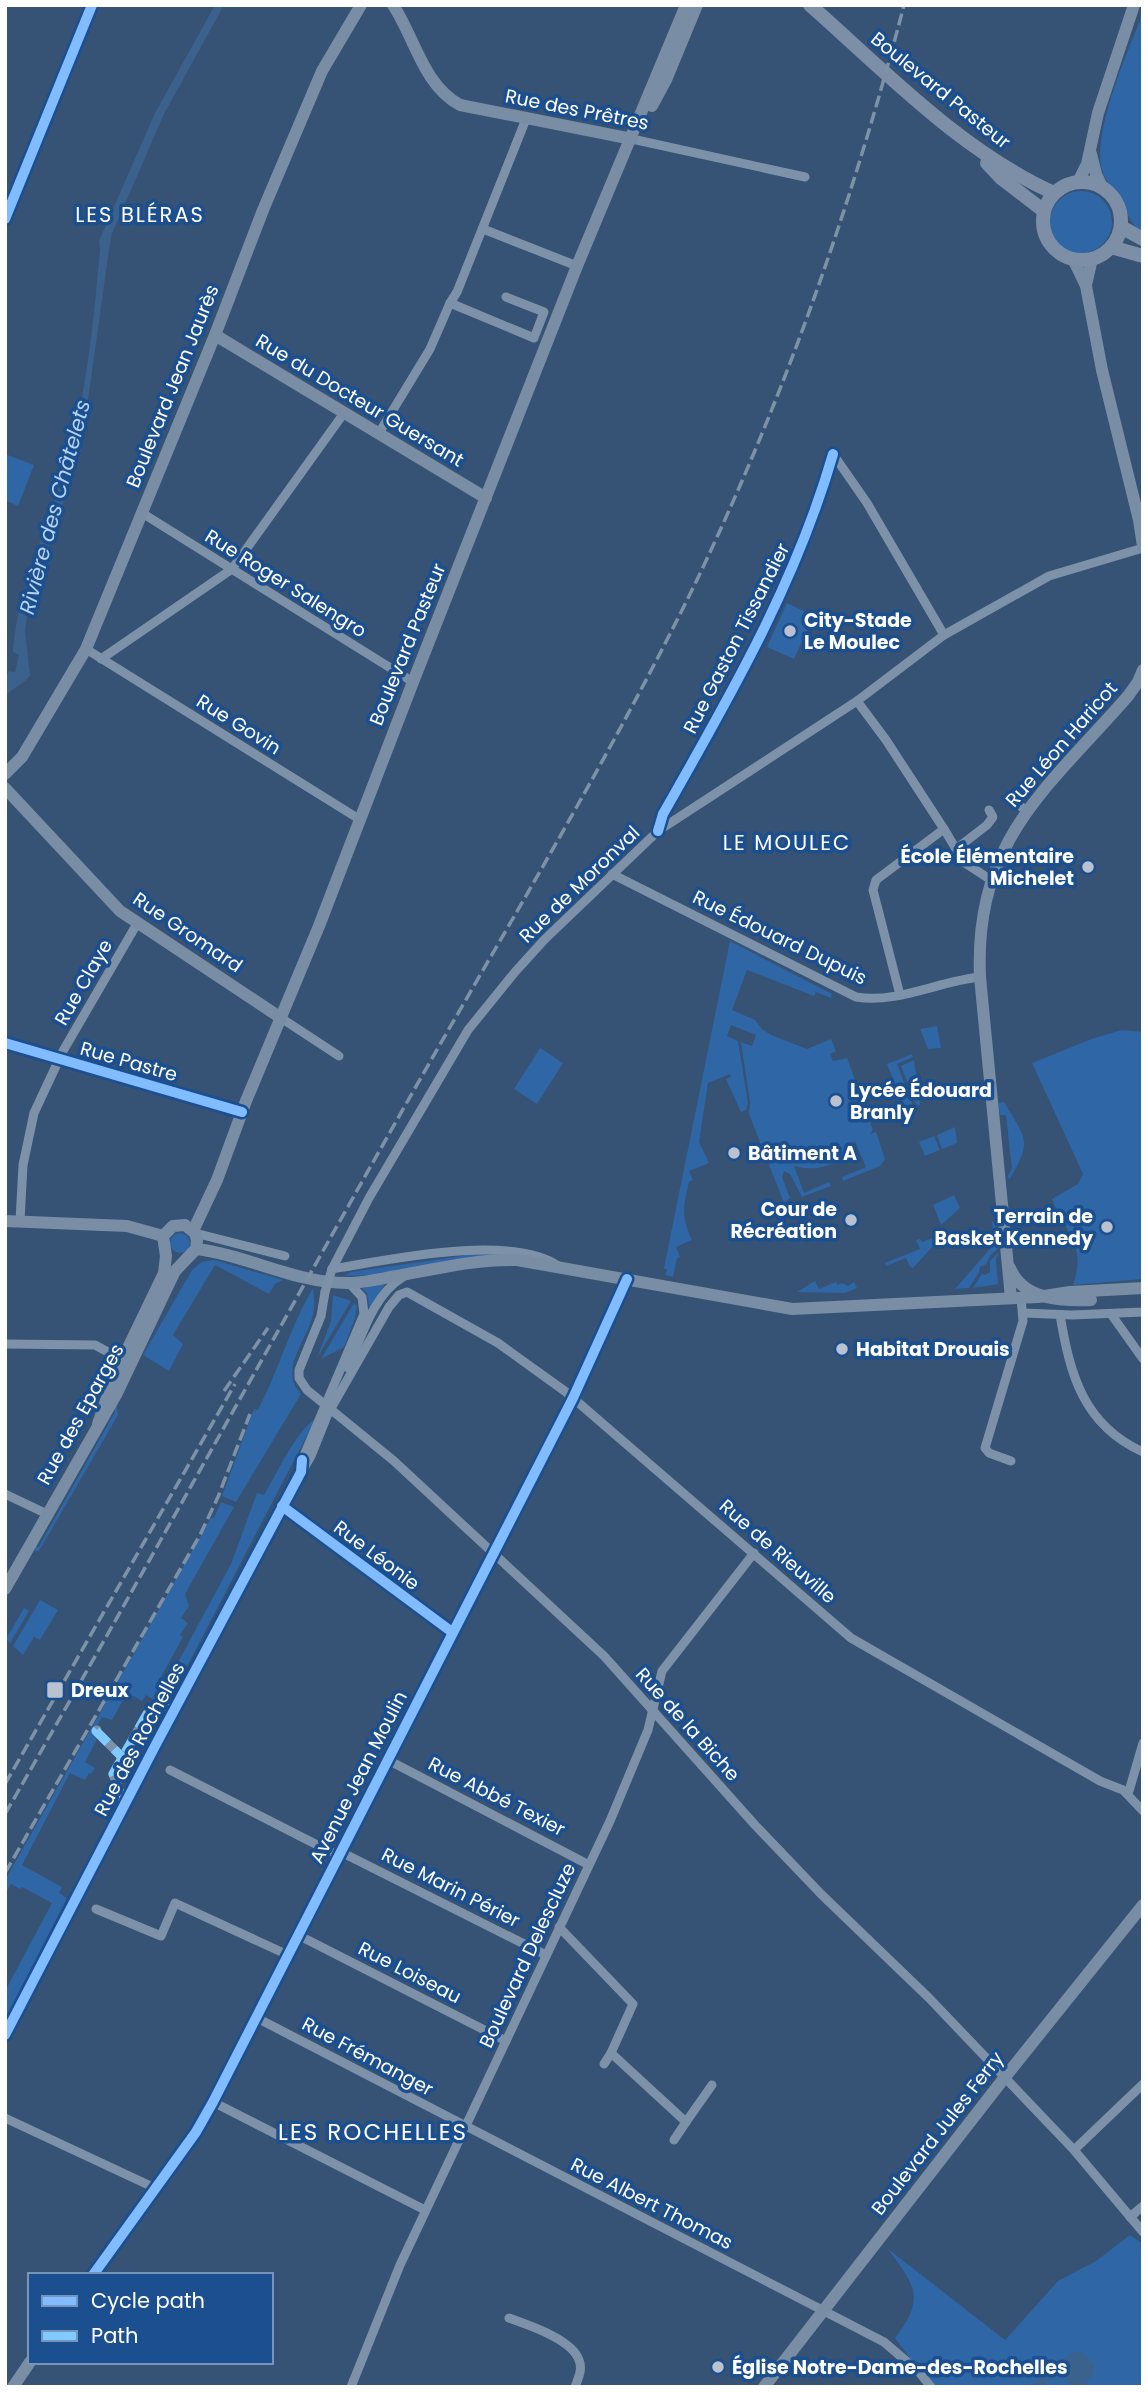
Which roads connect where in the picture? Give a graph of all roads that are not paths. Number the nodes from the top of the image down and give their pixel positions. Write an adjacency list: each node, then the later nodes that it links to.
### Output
1 (92, 5): 17 (street)
2 (361, 5): 29 (street, Boulevard Jean Jaurès)
3 (393, 5): 8 (street, Rue des Prêtres)
4 (686, 5): 9 (street)
5 (697, 5): 9 (street)
6 (810, 5): 10 (main road, Boulevard Pasteur)
7 (1134, 5): 11 (street)
8 (526, 119): 9 (street, Rue des Prêtres); 19 (street)
9 (632, 139): 12 (street, Rue des Prêtres); 25 (street, Boulevard Pasteur)
10 (967, 142): 15 (main road, Boulevard Pasteur); 16 (main road)
11 (1091, 150): 13 (street); 14 (street)
12 (806, 177)
13 (1078, 182): 14 (main road); 15 (main road)
14 (1102, 187): 18 (main road)
15 (1054, 193): 16 (main road)
16 (1044, 211): 24 (main road)
17 (5, 219)
18 (1121, 227): 20 (main road); 21 (main road)
19 (483, 229): 25 (street); 28 (street)
20 (1143, 239)
21 (1111, 247): 22 (main road); 23 (main road)
22 (1143, 256)
23 (1092, 258): 24 (main road); 26 (street)
24 (1073, 259): 26 (street)
25 (578, 267): 33 (street, Boulevard Pasteur)
26 (1086, 286): 35 (street)
27 (506, 297): 28 (street)
28 (450, 303): 31 (street)
29 (215, 335): 30 (street, Rue du Docteur Guersant); 34 (street, Boulevard Jean Jaurès)
30 (344, 413): 31 (street, Rue du Docteur Guersant); 36 (street)
31 (379, 433): 33 (street, Rue du Docteur Guersant)
32 (832, 454): 37 (street)
33 (486, 498): 41 (street, Boulevard Pasteur)
34 (142, 513): 36 (street, Rue Roger Salengro); 38 (street, Boulevard Jean Jaurès)
35 (1143, 547): 37 (street, Rue de Moronval)
36 (232, 569): 39 (street); 41 (street, Rue Roger Salengro)
37 (944, 635): 42 (street, Rue de Moronval)
38 (86, 649): 39 (street, Rue Govin); 43 (street, Boulevard Jean Jaurès)
39 (101, 659): 48 (street, Rue Govin)
40 (1142, 672): 47 (street, Rue Léon Haricot)
41 (412, 682): 48 (street, Boulevard Pasteur)
42 (857, 701): 49 (street); 51 (street, Rue de Moronval)
43 (5, 774)
44 (5, 788): 53 (street, Rue Gromard)
45 (1011, 797): 47 (street)
46 (989, 810): 50 (street)
47 (1026, 811): 52 (street, Rue Léon Haricot)
48 (359, 819): 56 (street, Boulevard Pasteur)
49 (944, 829): 50 (street); 55 (street)
50 (956, 849): 52 (street)
51 (612, 874): 55 (street, Rue Édouard Dupuis); 73 (street, Rue de Moronval)
52 (991, 880): 54 (street, Rue Léon Haricot)
53 (138, 922): 56 (street, Rue Gromard); 59 (street, Rue Claye)
54 (980, 977): 55 (street, Rue Édouard Dupuis); 71 (street, Rue Léon Haricot)
55 (900, 995)
56 (281, 1018): 58 (street, Rue Gromard); 60 (street, Boulevard Pasteur)
57 (5, 1043): 59 (street, Rue Pastre)
58 (339, 1056)
59 (60, 1059): 60 (street, Rue Pastre); 63 (street, Rue Claye)
60 (242, 1112): 61 (street, Boulevard Pasteur)
61 (223, 1164): 64 (street, Boulevard Pasteur); 65 (street, Boulevard Pasteur)
62 (5, 1221): 63 (street)
63 (20, 1221): 66 (street)
64 (180, 1225): 65 (street); 66 (street)
65 (194, 1232): 67 (street); 69 (street)
66 (163, 1236): 68 (street)
67 (196, 1249): 70 (street); 76 (street)
68 (165, 1252): 70 (street); 88 (street)
69 (285, 1256)
70 (185, 1259): 88 (street, Rue des Eparges)
71 (1008, 1261): 79 (street); 81 (street, Rue Léon Haricot)
72 (560, 1266): 73 (street); 74 (street); 75 (street)
73 (332, 1269): 90 (street, Rue de Moronval, bridge)
74 (407, 1275): 76 (street); 90 (street, Rue des Rochelles)
75 (628, 1279): 81 (street); 89 (street, Avenue Jean Moulin)
76 (349, 1283): 90 (street, Rue des Rochelles)
77 (1143, 1288): 79 (street)
78 (407, 1292): 89 (street, Rue de Rieuville); 90 (street, Rue des Rochelles)
79 (1041, 1297): 80 (street); 81 (street); 84 (street)
80 (1143, 1297)
81 (1016, 1298): 83 (street)
82 (1143, 1312): 85 (street)
83 (1024, 1313): 84 (street); 92 (street)
84 (1055, 1314): 85 (street); 91 (street)
85 (1111, 1314): 87 (street)
86 (5, 1344): 88 (street)
87 (1143, 1359)
88 (127, 1363): 95 (street, Rue des Eparges)
89 (573, 1398): 96 (street, Avenue Jean Moulin); 97 (street, Rue de Rieuville)
90 (328, 1408): 94 (street, Rue des Rochelles); 96 (street, Rue de la Biche)
91 (1143, 1452)
92 (1011, 1461)
93 (5, 1494): 95 (street)
94 (282, 1506): 99 (street, Rue Léonie); 121 (street, Rue des Rochelles)
95 (47, 1514): 98 (street, Rue des Eparges)
96 (490, 1549): 99 (street, Avenue Jean Moulin); 101 (street, Rue de la Biche)
97 (754, 1553): 101 (street, Boulevard Delescluze); 111 (street, Rue de Rieuville)
98 (6, 1590)
99 (452, 1632): 107 (street, Avenue Jean Moulin)
100 (172, 1706): 106 (street)
101 (652, 1711): 113 (street, Boulevard Delescluze); 125 (street, Rue de la Biche)
102 (97, 1730): 106 (street)
103 (122, 1737): 105 (street)
104 (1143, 1743): 109 (street)
105 (136, 1745)
106 (123, 1758): 110 (street)
107 (388, 1760): 112 (street, Avenue Jean Moulin); 113 (street, Rue Abbé Texier)
108 (170, 1770): 112 (street, Rue Marin Périer)
109 (1129, 1791)
110 (123, 1801)
111 (1143, 1811)
112 (338, 1853): 117 (street, Avenue Jean Moulin); 119 (street, Rue Marin Périer)
113 (589, 1865): 116 (street, Boulevard Delescluze)
114 (1143, 1905): 125 (street, Boulevard Jules Ferry)
115 (96, 1909): 118 (street)
116 (559, 1927): 119 (street, Boulevard Delescluze); 123 (street)
117 (298, 1935): 118 (street, Avenue Jean Moulin); 122 (street, Rue Loiseau)
118 (288, 1955): 120 (street, Avenue Jean Moulin)
119 (546, 1955): 122 (street, Boulevard Delescluze)
120 (255, 2017): 128 (street, Avenue Jean Moulin); 131 (street, Rue Frémanger)
121 (5, 2035)
122 (506, 2040): 131 (street, Boulevard Delescluze)
123 (611, 2053): 124 (street); 130 (street)
124 (604, 2064)
125 (1004, 2077): 133 (street, Rue de la Biche); 140 (street, Boulevard Jules Ferry)
126 (1143, 2084): 133 (street)
127 (712, 2085): 130 (street)
128 (213, 2102): 134 (street, Avenue Jean Moulin); 136 (street)
129 (5, 2118): 134 (street)
130 (686, 2122): 132 (street)
131 (465, 2126): 136 (street, Boulevard Delescluze); 140 (street, Rue Albert Thomas)
132 (674, 2140)
133 (1074, 2150): 137 (street, Rue de la Biche)
134 (155, 2188): 139 (street, Avenue Jean Moulin)
135 (1143, 2206): 137 (street)
136 (425, 2210): 144 (street, Boulevard Delescluze)
137 (1130, 2217): 138 (street, Rue de la Biche)
138 (1143, 2232)
139 (94, 2273)
140 (823, 2311): 146 (street, Boulevard Jules Ferry); 147 (street, Rue Albert Thomas)
141 (509, 2318): 145 (street)
142 (29, 2364): 143 (street)
143 (13, 2387)
144 (351, 2387)
145 (575, 2387)
146 (764, 2387)
147 (931, 2387)

